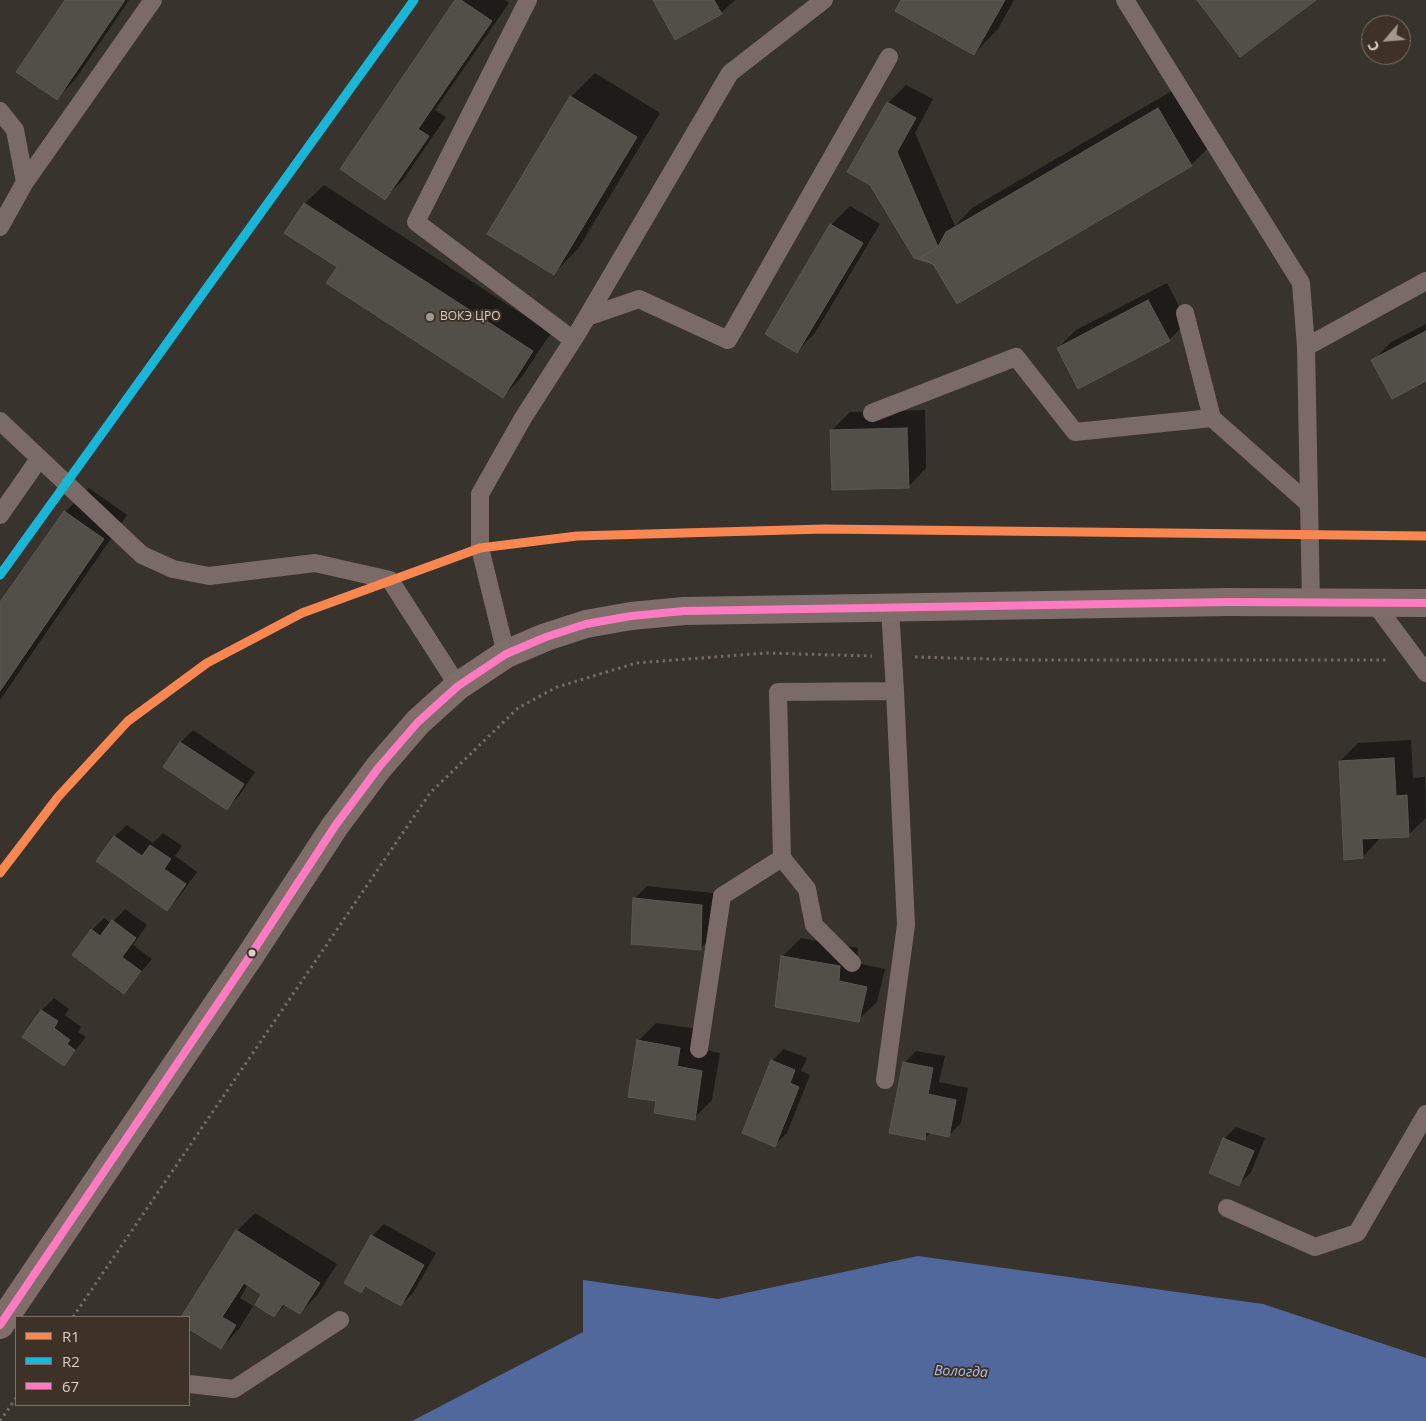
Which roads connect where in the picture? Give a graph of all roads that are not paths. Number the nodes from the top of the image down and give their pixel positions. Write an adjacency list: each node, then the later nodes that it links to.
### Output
1 (154, 0): 7 (lane)
2 (528, 0): 12 (lane)
3 (824, 0): 11 (lane)
4 (1125, 0): 13 (lane)
5 (889, 58): 11 (lane)
6 (0, 111): 7 (lane)
7 (25, 182): 8 (lane)
8 (0, 227)
9 (1426, 281): 13 (lane)
10 (1185, 313): 15 (lane)
11 (587, 317): 12 (lane)
12 (573, 340): 24 (lane)
13 (1306, 347): 18 (lane)
14 (872, 413): 15 (lane)
15 (1212, 418): 18 (lane)
16 (0, 421): 17 (lane)
17 (39, 459): 19 (lane); 26 (lane)
18 (1309, 504): 20 (lane)
19 (0, 515)
20 (1310, 603): 22 (main road); 23 (main road)
21 (1426, 603): 22 (main road)
22 (1375, 604): 25 (lane)
23 (890, 608): 24 (main road); 27 (lane)
24 (506, 654): 26 (main road)
25 (1421, 667)
26 (458, 686): 34 (main road)
27 (895, 691): 28 (lane); 31 (lane)
28 (782, 858): 29 (lane); 30 (lane)
29 (852, 963)
30 (699, 1049)
31 (885, 1080)
32 (1426, 1114): 33 (lane)
33 (1227, 1208)
34 (9, 1318)
35 (340, 1320): 36 (lane)
36 (190, 1384)

